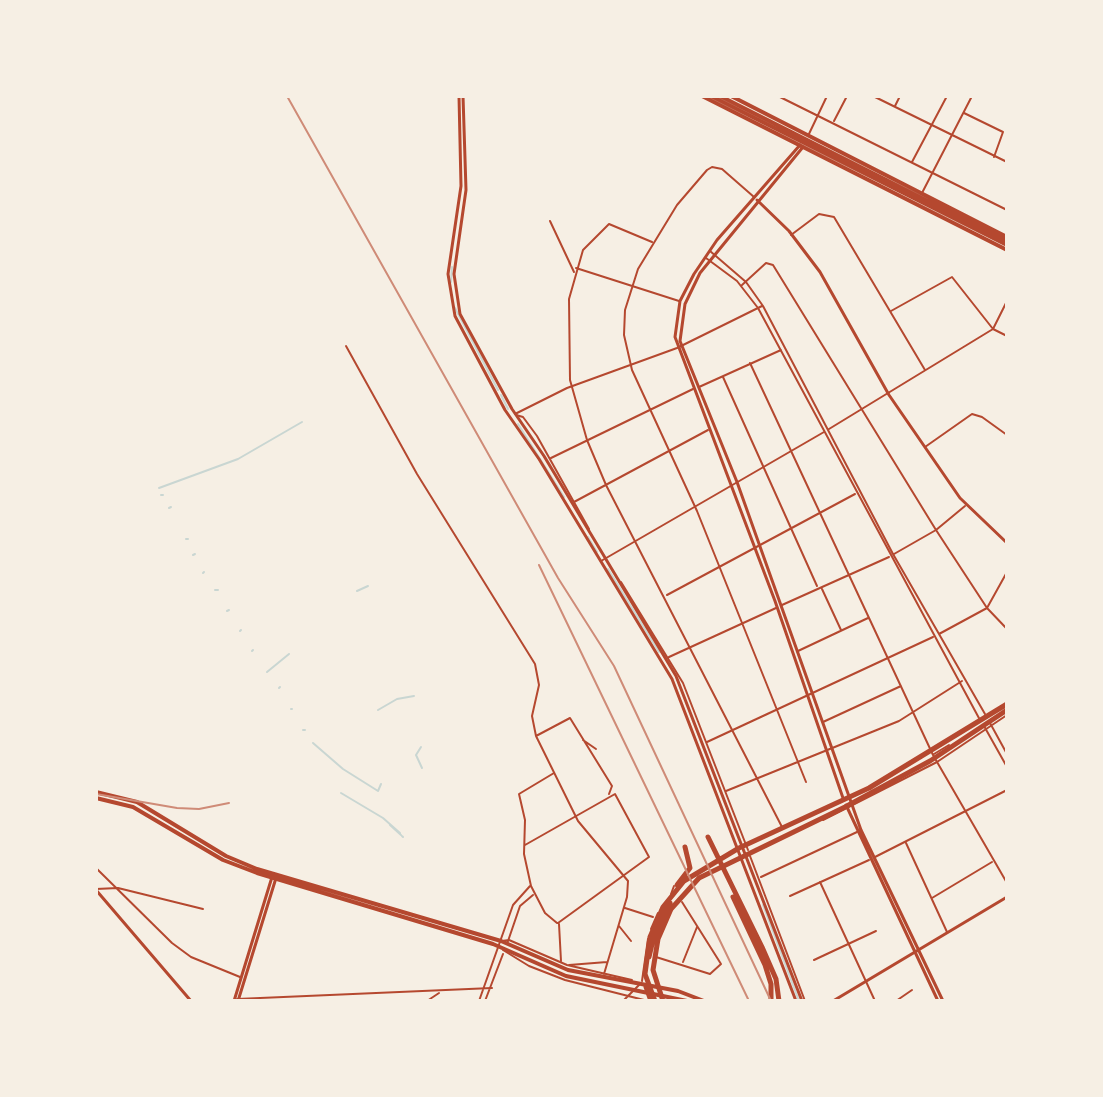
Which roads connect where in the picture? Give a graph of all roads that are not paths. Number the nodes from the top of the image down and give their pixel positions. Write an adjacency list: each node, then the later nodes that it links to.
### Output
1 (461, 96): 25 (street)
2 (702, 96): 20 (main road)
3 (711, 96): 20 (main road)
4 (720, 96): 20 (main road)
5 (731, 96): 20 (main road)
6 (778, 96): 16 (street)
7 (827, 96): 16 (street)
8 (847, 96): 17 (street)
9 (873, 96): 13 (street)
10 (900, 96): 14 (street)
11 (947, 96): 18 (street)
12 (972, 96): 15 (street)
13 (882, 98): 14 (street)
14 (894, 107): 18 (street)
15 (963, 112): 19 (street); 21 (street)
16 (818, 115): 17 (street); 20 (street)
17 (833, 122): 23 (street)
18 (931, 126): 19 (street); 23 (street)
19 (952, 136): 21 (street); 24 (street)
20 (804, 143): 26 (main road); 27 (street); 32 (main road)
21 (994, 158): 22 (street)
22 (1007, 162)
23 (912, 163): 24 (street)
24 (932, 173): 26 (street); 28 (street)
25 (463, 190): 60 (street); 61 (street)
26 (921, 196): 32 (main road)
27 (757, 199): 30 (street); 31 (street); 33 (street)
28 (1007, 210)
29 (550, 221): 36 (street)
30 (791, 235): 44 (street); 57 (street)
31 (652, 242): 35 (street); 38 (street)
32 (1007, 243)
33 (712, 252): 34 (street); 37 (street)
34 (707, 259): 39 (street); 40 (street); 48 (street)
35 (576, 268): 36 (street); 38 (street)
36 (574, 273): 55 (street)
37 (746, 282): 39 (street); 42 (street); 59 (street)
38 (631, 286): 40 (street); 52 (street)
39 (741, 286): 43 (street)
40 (680, 301): 48 (street)
41 (1007, 301): 45 (street)
42 (763, 306): 43 (street); 49 (street)
43 (758, 308): 48 (street); 50 (street)
44 (890, 312): 45 (street); 53 (street)
45 (993, 329): 46 (street); 53 (street)
46 (1007, 336)
47 (346, 346): 118 (street)
48 (679, 347): 52 (street); 56 (street)
49 (786, 347): 50 (street); 63 (street)
50 (782, 349): 51 (street); 64 (street)
51 (750, 363): 54 (street); 69 (street)
52 (631, 366): 55 (street); 58 (street)
53 (926, 371): 57 (street)
54 (723, 376): 56 (street); 71 (street)
55 (572, 386): 60 (street); 66 (street)
56 (696, 388): 58 (street); 62 (street); 72 (street)
57 (889, 395): 59 (street); 67 (street)
58 (650, 410): 66 (street); 68 (street)
59 (864, 410): 63 (street); 82 (street)
60 (515, 414): 61 (street); 70 (street); 87 (street)
61 (510, 417): 87 (street)
62 (709, 429): 68 (street); 74 (street)
63 (829, 429): 64 (street); 75 (street)
64 (824, 432): 69 (street); 76 (street)
65 (1007, 435): 67 (street)
66 (587, 440): 70 (street); 73 (street)
67 (924, 447): 78 (street)
68 (668, 450): 73 (street); 79 (street)
69 (791, 451): 71 (street); 80 (street)
70 (550, 458): 77 (street)
71 (765, 466): 72 (street); 81 (street)
72 (737, 482): 74 (street); 85 (street)
73 (606, 485): 77 (street); 83 (street)
74 (732, 485): 79 (street); 85 (street)
75 (860, 490): 76 (street); 86 (street)
76 (856, 494): 80 (street); 86 (street)
77 (574, 502): 87 (street)
78 (966, 505): 82 (street); 84 (street)
79 (695, 506): 83 (street); 88 (street)
80 (820, 513): 81 (street); 90 (street)
81 (790, 528): 85 (street); 91 (street)
82 (936, 530): 86 (street); 94 (street)
83 (637, 540): 87 (street); 92 (street)
84 (1007, 543)
85 (757, 546): 88 (street); 93 (street)
86 (891, 555): 90 (street); 99 (street); 100 (street)
87 (603, 560): 104 (street); 104 (street)
88 (720, 567): 92 (street); 96 (street)
89 (1007, 572): 94 (street)
90 (848, 574): 91 (street); 95 (street)
91 (820, 588): 93 (street); 98 (street)
92 (666, 596): 101 (street)
93 (780, 606): 96 (street); 102 (street); 108 (street)
94 (987, 608): 97 (street); 99 (street)
95 (869, 618): 98 (street); 103 (street)
96 (743, 623): 101 (street); 110 (street)
97 (1007, 629)
98 (841, 631): 102 (street)
99 (938, 634): 100 (street); 105 (street)
100 (933, 636): 103 (street); 106 (street)
101 (691, 647): 104 (street); 116 (street)
102 (797, 651): 108 (street)
103 (889, 657): 107 (street); 108 (street)
104 (665, 659): 120 (street); 121 (street)
105 (963, 680): 106 (street); 112 (street)
106 (959, 683): 111 (street); 113 (street)
107 (902, 685): 111 (street); 114 (street)
108 (810, 693): 110 (street); 114 (street)
109 (1007, 707): 112 (street); 115 (street); 141 (highway); 152 (highway)
110 (779, 708): 116 (street); 126 (street)
111 (914, 712): 123 (street); 125 (street)
112 (986, 717): 113 (street); 115 (street)
113 (981, 721): 117 (street); 125 (street)
114 (821, 722): 123 (street)
115 (991, 727): 117 (street); 124 (street)
116 (733, 729): 120 (street); 129 (street)
117 (987, 730): 125 (street); 127 (street)
118 (536, 736): 119 (street); 128 (street)
119 (582, 739): 122 (street); 133 (street)
120 (705, 742): 121 (street); 132 (street); 147 (street)
121 (698, 746): 147 (street)
122 (596, 749)
123 (830, 749): 126 (street); 136 (street)
124 (1007, 754)
125 (934, 756): 136 (street); 136 (street); 138 (street); 141 (highway)
126 (799, 763): 129 (street); 130 (street)
127 (1007, 767)
128 (554, 773): 139 (street); 146 (street)
129 (758, 779): 132 (street); 142 (street)
130 (806, 782)
131 (1007, 790): 138 (street)
132 (725, 792): 147 (street)
133 (609, 794): 139 (street); 156 (street)
134 (96, 795): 155 (main road)
135 (837, 802): 136 (street); 137 (street); 142 (street)
136 (847, 804): 140 (street); 141 (highway); 143 (street); 149 (street)
137 (820, 813)
138 (968, 813): 145 (street); 153 (street)
139 (575, 816): 146 (street); 156 (street)
140 (822, 820)
141 (803, 822): 144 (highway); 152 (highway)
142 (783, 828): 147 (street)
143 (859, 831): 151 (street); 157 (street)
144 (754, 842): 169 (highway); 186 (highway)
145 (906, 843): 151 (street); 167 (street)
146 (525, 845): 160 (street)
147 (742, 846): 149 (street); 150 (street)
148 (685, 847): 169 (highway)
149 (748, 855): 150 (street); 157 (street); 212 (street)
150 (742, 858): 212 (street)
151 (871, 859): 158 (street); 180 (street)
152 (728, 861): 199 (highway)
153 (993, 861): 159 (street); 167 (street)
154 (96, 868): 162 (street)
155 (274, 876): 179 (main road); 189 (street)
156 (622, 876): 168 (street); 172 (street)
157 (759, 878): 212 (street)
158 (820, 881): 165 (street); 178 (street)
159 (1007, 883)
160 (531, 886): 164 (street); 179 (street)
161 (674, 886): 171 (street)
162 (114, 888): 163 (street); 170 (street); 189 (street)
163 (96, 889): 202 (street)
164 (534, 894): 172 (street); 179 (street)
165 (790, 896)
166 (1007, 897): 176 (street)
167 (932, 899): 176 (street)
168 (624, 907): 171 (street); 173 (street)
169 (663, 907): 186 (highway)
170 (203, 909)
171 (655, 918): 191 (street)
172 (558, 923): 187 (street)
173 (619, 925): 177 (street); 183 (street)
174 (698, 925): 181 (street); 184 (street); 184 (street)
175 (876, 931): 178 (street)
176 (948, 933): 180 (street)
177 (631, 941)
178 (847, 944): 182 (street); 190 (street)
179 (504, 945): 187 (main road); 187 (street); 192 (street); 193 (street)
180 (916, 952): 190 (street); 216 (street); 217 (street)
181 (656, 957): 184 (street); 199 (street)
182 (814, 960)
183 (608, 962): 185 (street); 188 (street)
184 (683, 963)
185 (567, 965): 187 (street); 188 (street)
186 (648, 969): 191 (street); 199 (highway); 199 (highway)
187 (558, 970): 191 (main road); 195 (main road); 197 (street)
188 (604, 974): 191 (street)
189 (243, 978): 201 (street)
190 (864, 982): 213 (street); 214 (street)
191 (641, 983): 195 (street); 199 (main road)
192 (486, 988): 193 (street); 196 (street); 206 (street)
193 (492, 988): 207 (street)
194 (912, 990): 215 (street)
195 (637, 991): 197 (street); 199 (main road)
196 (441, 992): 198 (street); 205 (street)
197 (631, 994): 199 (street); 208 (street)
198 (380, 995): 200 (street); 204 (street)
199 (653, 995): 209 (main road); 210 (main road)
200 (344, 996): 201 (street); 203 (street)
201 (236, 1000)
202 (191, 1001)
203 (349, 1001)
204 (379, 1001)
205 (427, 1001)
206 (479, 1001)
207 (485, 1001)
208 (623, 1001)
209 (687, 1001)
210 (704, 1001)
211 (775, 1001): 211 (highway)
212 (801, 1001)
213 (833, 1001)
214 (875, 1001)
215 (896, 1001)
216 (938, 1001)
217 (943, 1001)

